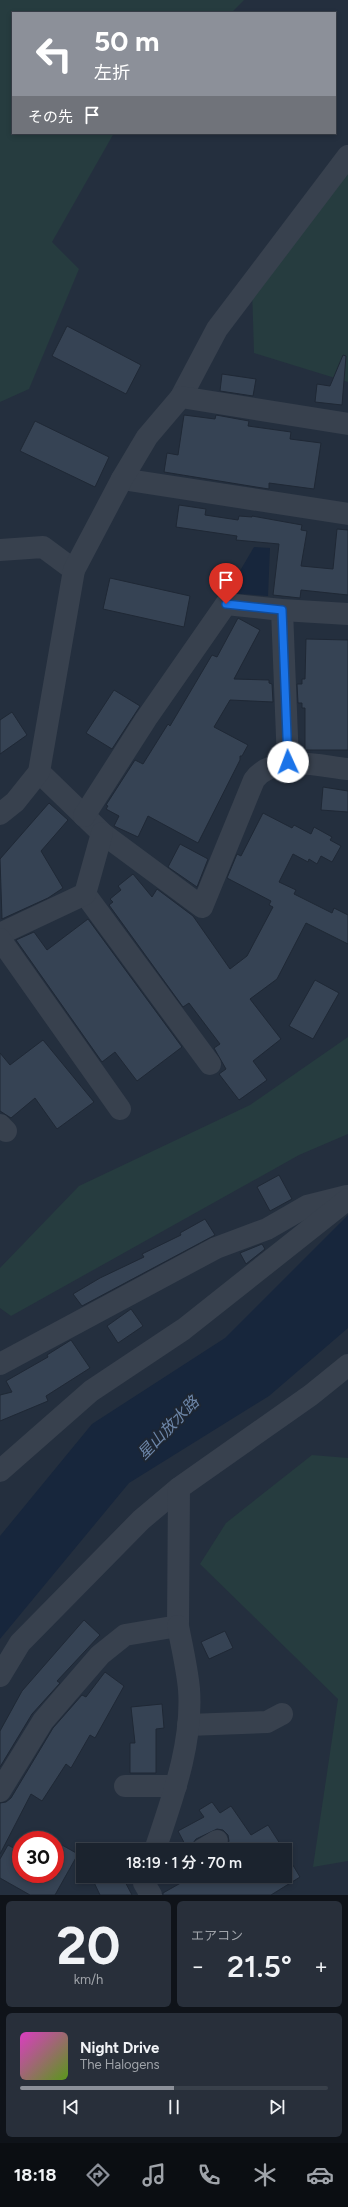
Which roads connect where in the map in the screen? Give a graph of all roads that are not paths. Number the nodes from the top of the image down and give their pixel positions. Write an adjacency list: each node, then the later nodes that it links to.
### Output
1 (348, 156): 2 (street)
2 (181, 397): 3 (street); 4 (street)
3 (348, 424)
4 (122, 479): 5 (street); 7 (street)
5 (348, 514)
6 (0, 550): 7 (street)
7 (74, 570): 12 (street)
8 (282, 610): 9 (street); 10 (street); 14 (street)
9 (348, 614)
10 (288, 762): 11 (street); 15 (street)
11 (348, 769)
12 (39, 772): 13 (street); 14 (street)
13 (0, 814)
14 (84, 816): 15 (street)
15 (102, 833): 16 (street)
16 (85, 894): 17 (street); 19 (street)
17 (0, 934)
18 (0, 939): 20 (street)
19 (210, 1064)
20 (120, 1109)
21 (348, 1195): 23 (street)
22 (348, 1199): 25 (street)
23 (0, 1364)
24 (348, 1365): 26 (street)
25 (0, 1471)
26 (179, 1488): 27 (street); 28 (street)
27 (178, 1626): 30 (street); 33 (street)
28 (0, 1676)
29 (282, 1714): 30 (street)
30 (188, 1726): 32 (street)
31 (125, 1786): 32 (street)
32 (176, 1786): 34 (street)
33 (0, 1792)
34 (157, 1843)

